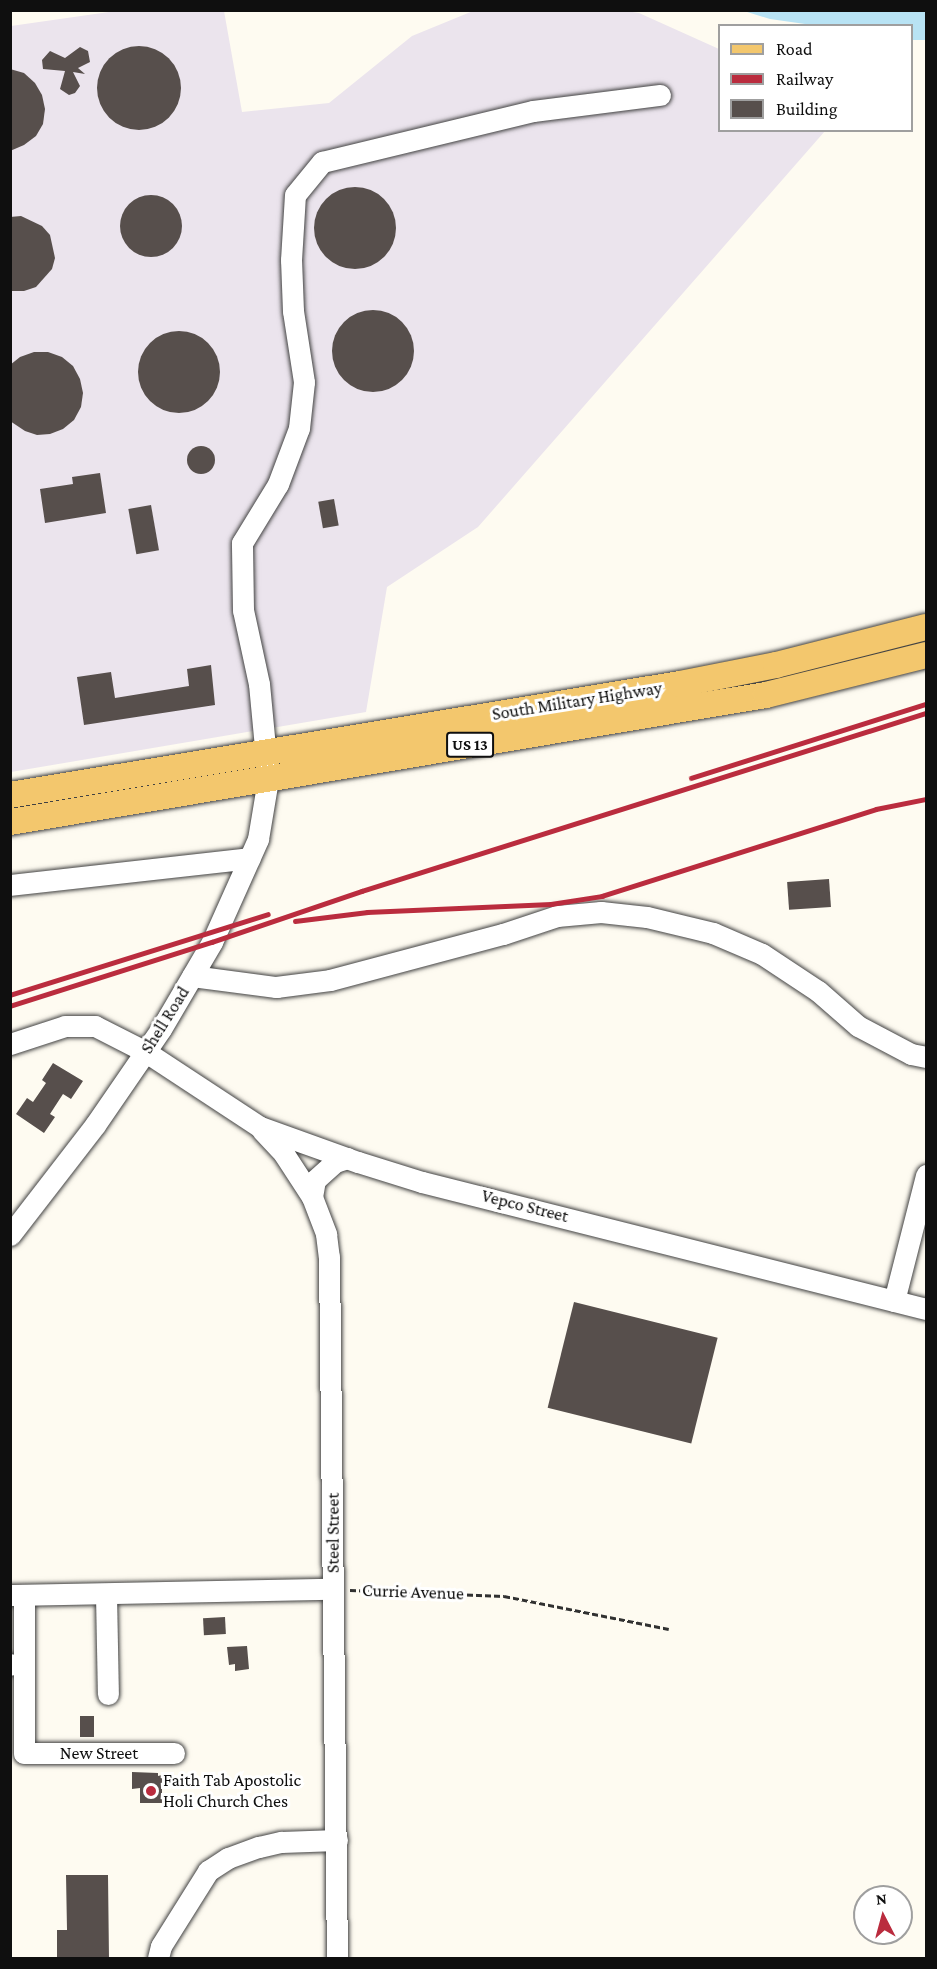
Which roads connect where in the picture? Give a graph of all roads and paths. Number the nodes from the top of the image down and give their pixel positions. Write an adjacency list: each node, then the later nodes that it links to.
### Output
1 (660, 95): 4 (street, Shell Road)
2 (927, 627): 4 (main road, South Military Highway / US 13)
3 (927, 655): 5 (main road, South Military Highway / US 13)
4 (264, 752): 5 (street, Shell Road); 6 (main road, South Military Highway / US 13)
5 (268, 779): 7 (main road, South Military Highway / US 13); 8 (street, Shell Road)
6 (10, 795)
7 (10, 822)
8 (249, 858): 9 (street); 10 (street, Shell Road)
9 (10, 885)
10 (192, 976): 12 (street, Shell Road); 13 (street)
11 (10, 1044): 12 (street, Vepco Street)
12 (146, 1052): 14 (street, Vepco Street); 18 (street, Shell Road)
13 (927, 1058)
14 (260, 1127): 15 (street, Vepco Street); 17 (street, Steel Street)
15 (347, 1158): 17 (street); 19 (street, Vepco Street)
16 (927, 1175): 19 (street)
17 (312, 1197): 21 (street, Steel Street)
18 (10, 1235)
19 (894, 1300): 20 (street, Vepco Street)
20 (927, 1309)
21 (333, 1589): 22 (street); 24 (path, Currie Avenue); 27 (street, Steel Street)
22 (106, 1594): 23 (street); 25 (street)
23 (17, 1595): 26 (street, New Street)
24 (669, 1629)
25 (108, 1694)
26 (174, 1753)
27 (337, 1840): 28 (street); 29 (street, Steel Street)
28 (158, 1959)
29 (337, 1959)

